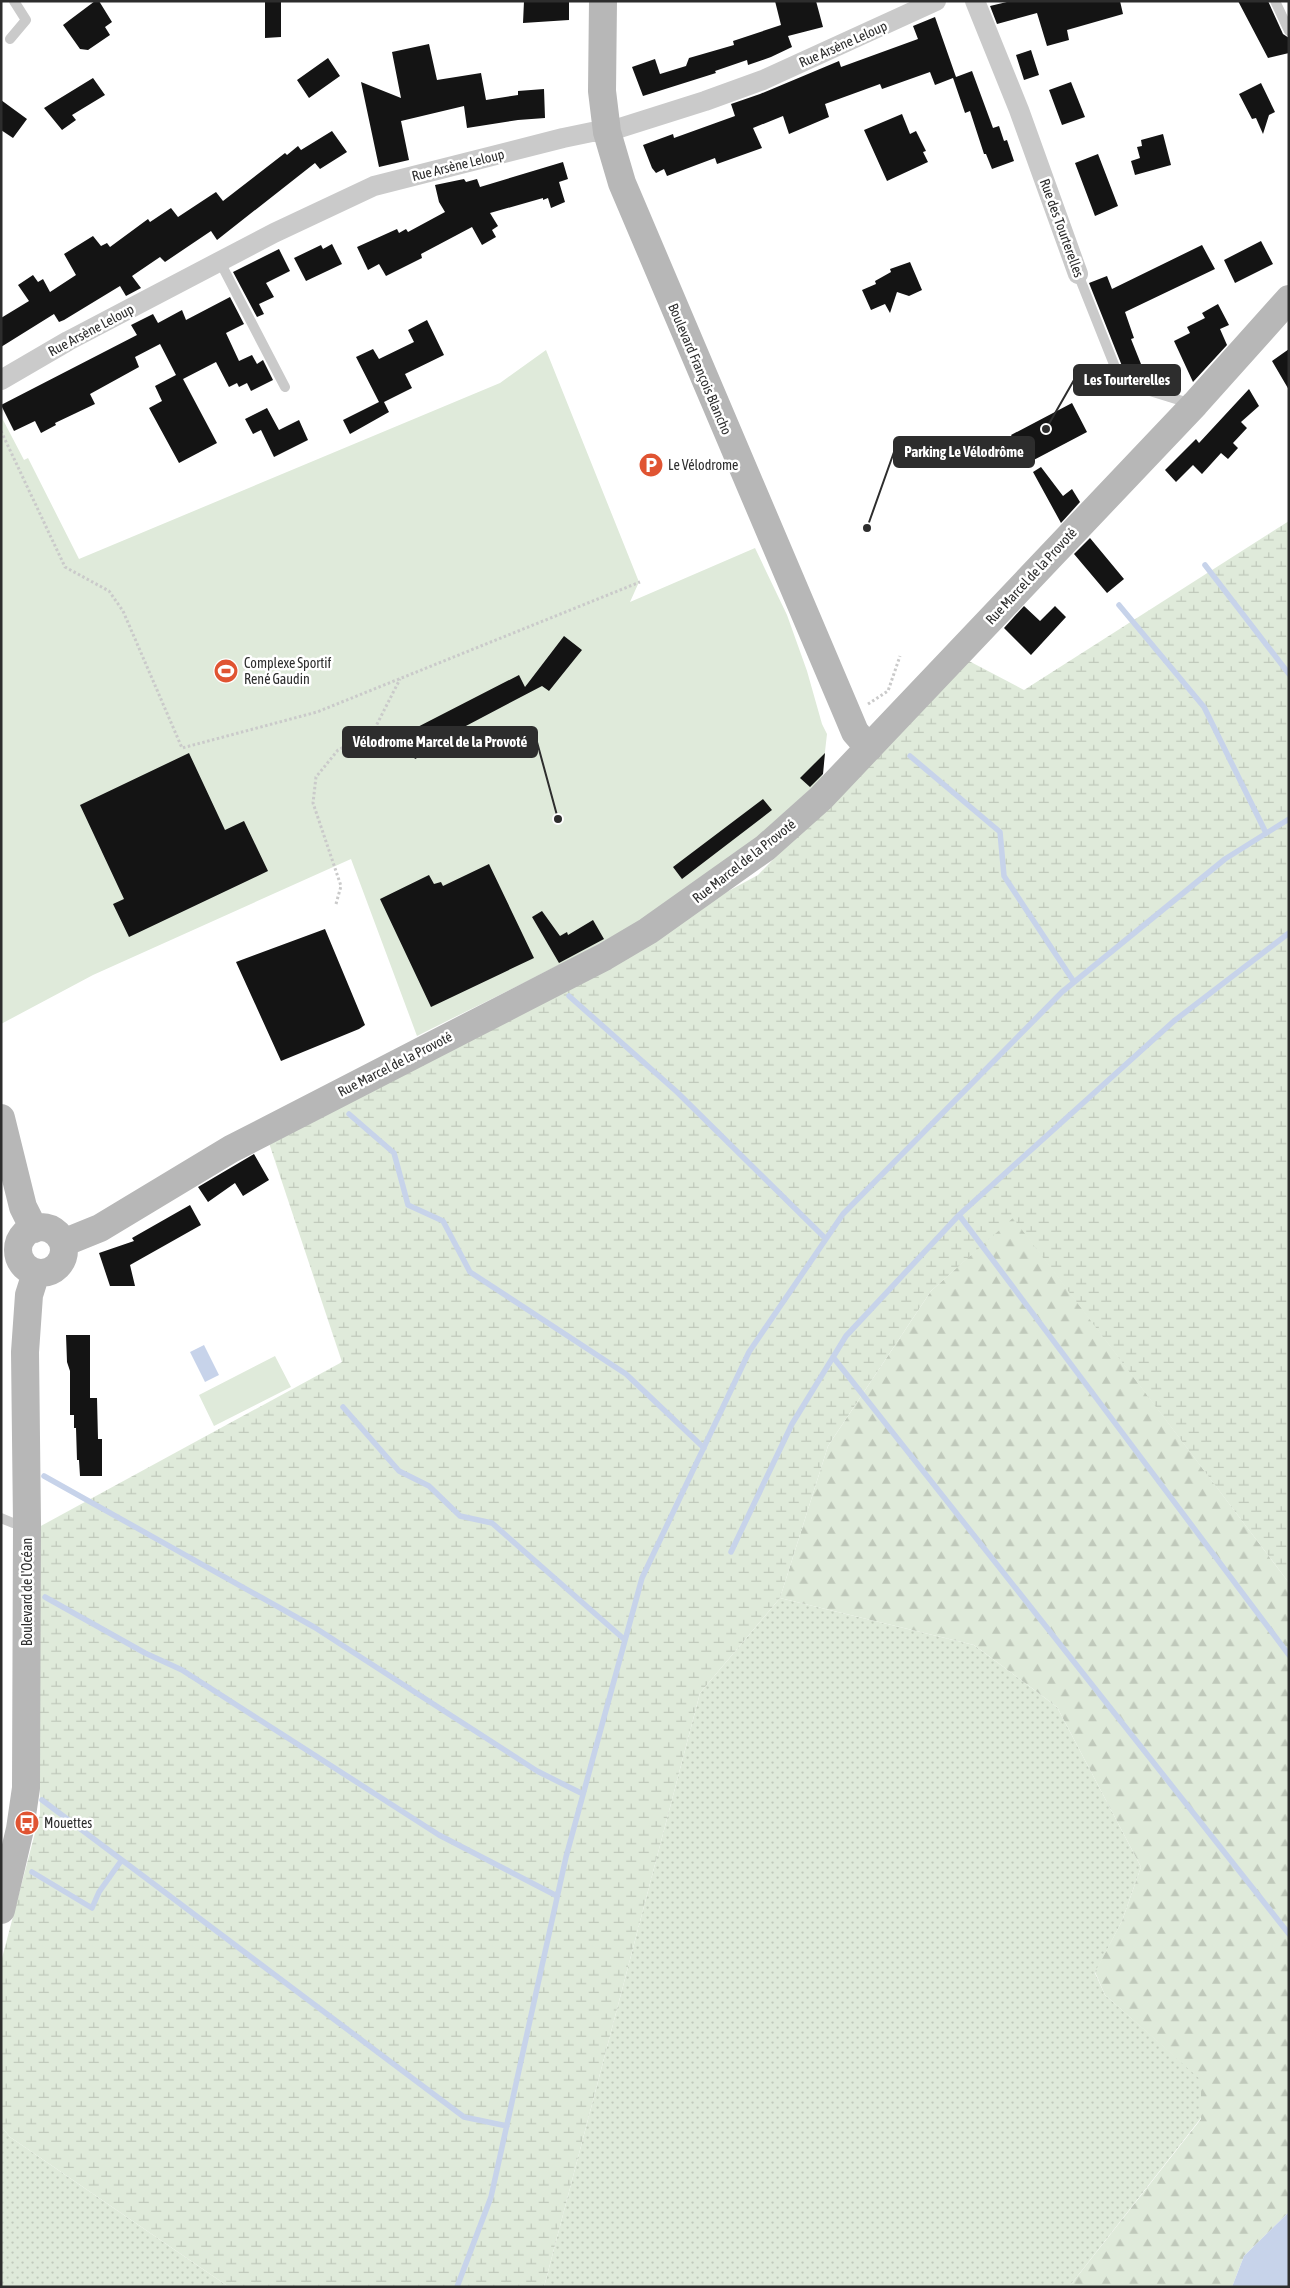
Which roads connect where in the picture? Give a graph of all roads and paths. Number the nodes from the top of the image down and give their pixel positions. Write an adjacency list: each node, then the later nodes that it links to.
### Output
1 (14, 1): 7 (lane)
2 (603, 1): 8 (main road, Boulevard François Blancho)
3 (936, 1): 8 (street, Rue Arsène Leloup)
4 (975, 1): 10 (street, Rue des Tourterelles)
5 (1274, 1): 6 (lane)
6 (1289, 31)
7 (10, 39)
8 (607, 132): 9 (street, Rue Arsène Leloup); 19 (main road, Boulevard François Blancho)
9 (220, 262): 12 (street, Rue Arsène Leloup); 13 (lane)
10 (1078, 274): 14 (lane, Rue des Tourterelles)
11 (1289, 299): 14 (main road, Rue Marcel de la Provoté)
12 (1, 380)
13 (285, 387)
14 (1195, 404): 20 (main road, Rue Marcel de la Provoté)
15 (1, 431): 18 (path)
16 (640, 582): 18 (path)
17 (900, 656): 19 (path)
18 (401, 678): 21 (path)
19 (847, 713): 20 (main road, Boulevard François Blancho)
20 (869, 748): 24 (main road, Rue Marcel de la Provoté)
21 (336, 904)
22 (1, 1118): 23 (main road)
23 (34, 1229): 24 (main road); 25 (main road)
24 (63, 1243): 25 (main road)
25 (36, 1273): 27 (main road, Boulevard de l'Océan)
26 (1, 1518): 27 (lane)
27 (27, 1524): 28 (main road, Boulevard de l'Océan)
28 (1, 1910)

